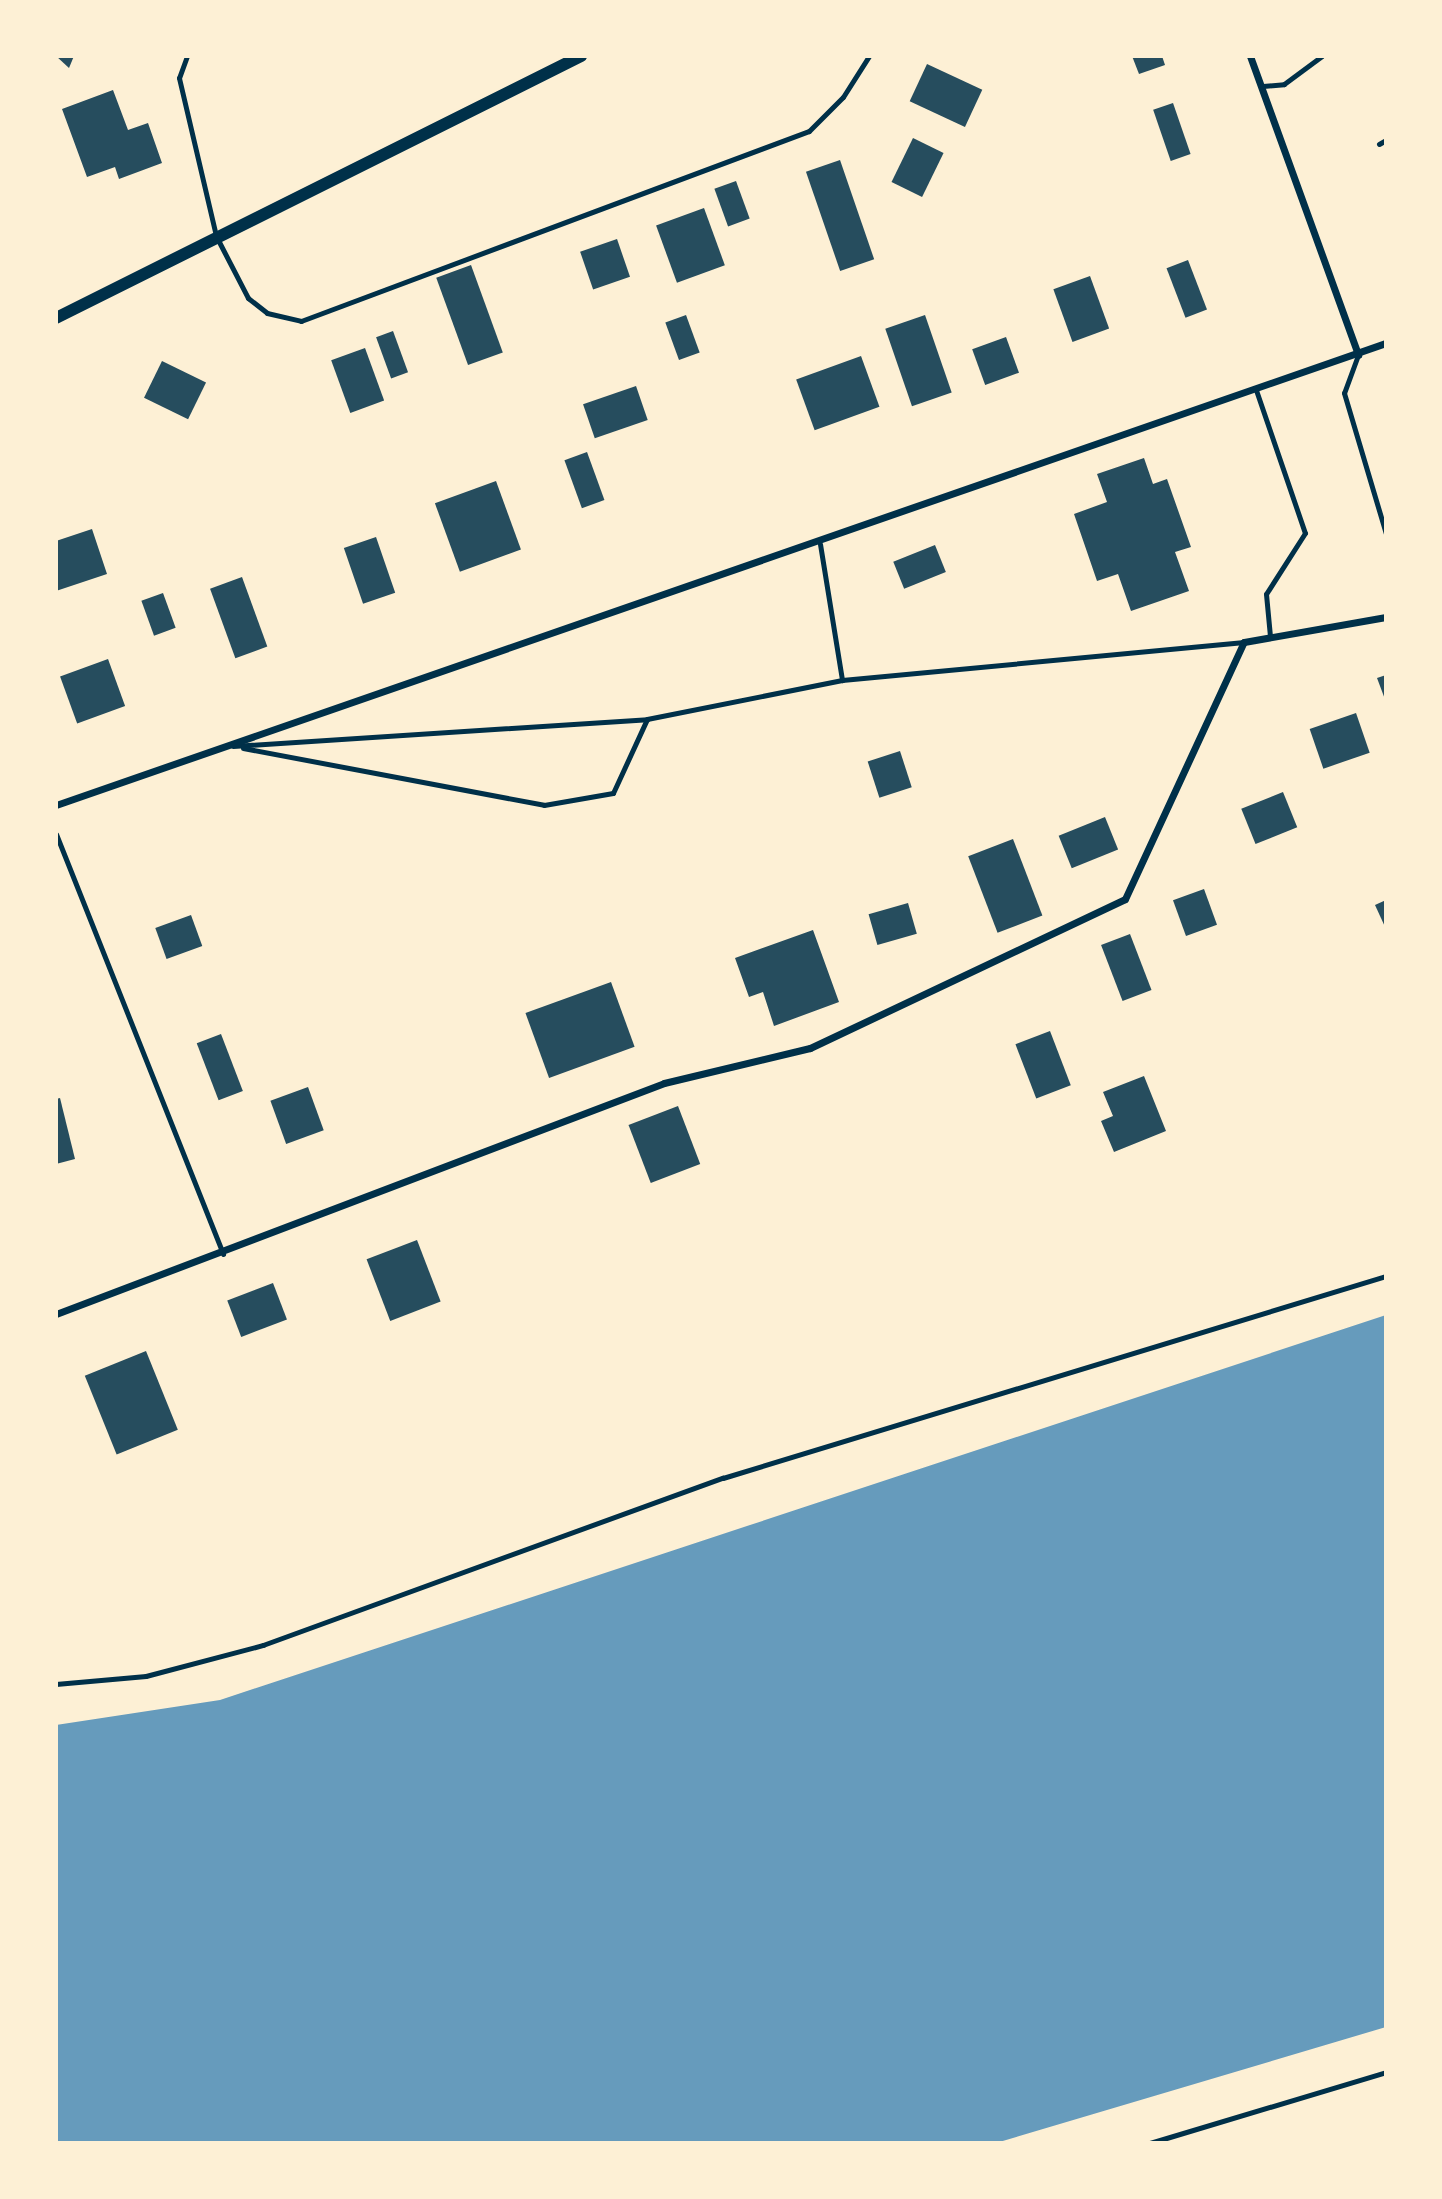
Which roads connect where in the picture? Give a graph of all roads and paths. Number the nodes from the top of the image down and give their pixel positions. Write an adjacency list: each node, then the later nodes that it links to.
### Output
1 (187, 56): 9 (lane)
2 (581, 56): 9 (street)
3 (869, 56): 9 (lane)
4 (1250, 56): 6 (street)
5 (1322, 56): 6 (lane)
6 (1263, 86): 12 (street)
7 (1386, 140): 8 (lane)
8 (1379, 144)
9 (216, 236): 10 (street)
10 (56, 318)
11 (1386, 343): 12 (street)
12 (1358, 355): 13 (street); 14 (lane)
13 (1256, 390): 15 (street); 17 (lane)
14 (1386, 534)
15 (820, 544): 19 (lane); 21 (street)
16 (1386, 617): 17 (street)
17 (1270, 636): 18 (street)
18 (1244, 642): 19 (lane); 24 (street)
19 (842, 680): 20 (lane)
20 (647, 719): 21 (lane); 21 (lane)
21 (233, 746): 22 (street)
22 (56, 804)
23 (56, 834): 24 (lane)
24 (223, 1254): 26 (street)
25 (1386, 1276): 27 (path)
26 (56, 1314)
27 (56, 1684)
28 (1386, 2072): 29 (path)
29 (1150, 2143)

